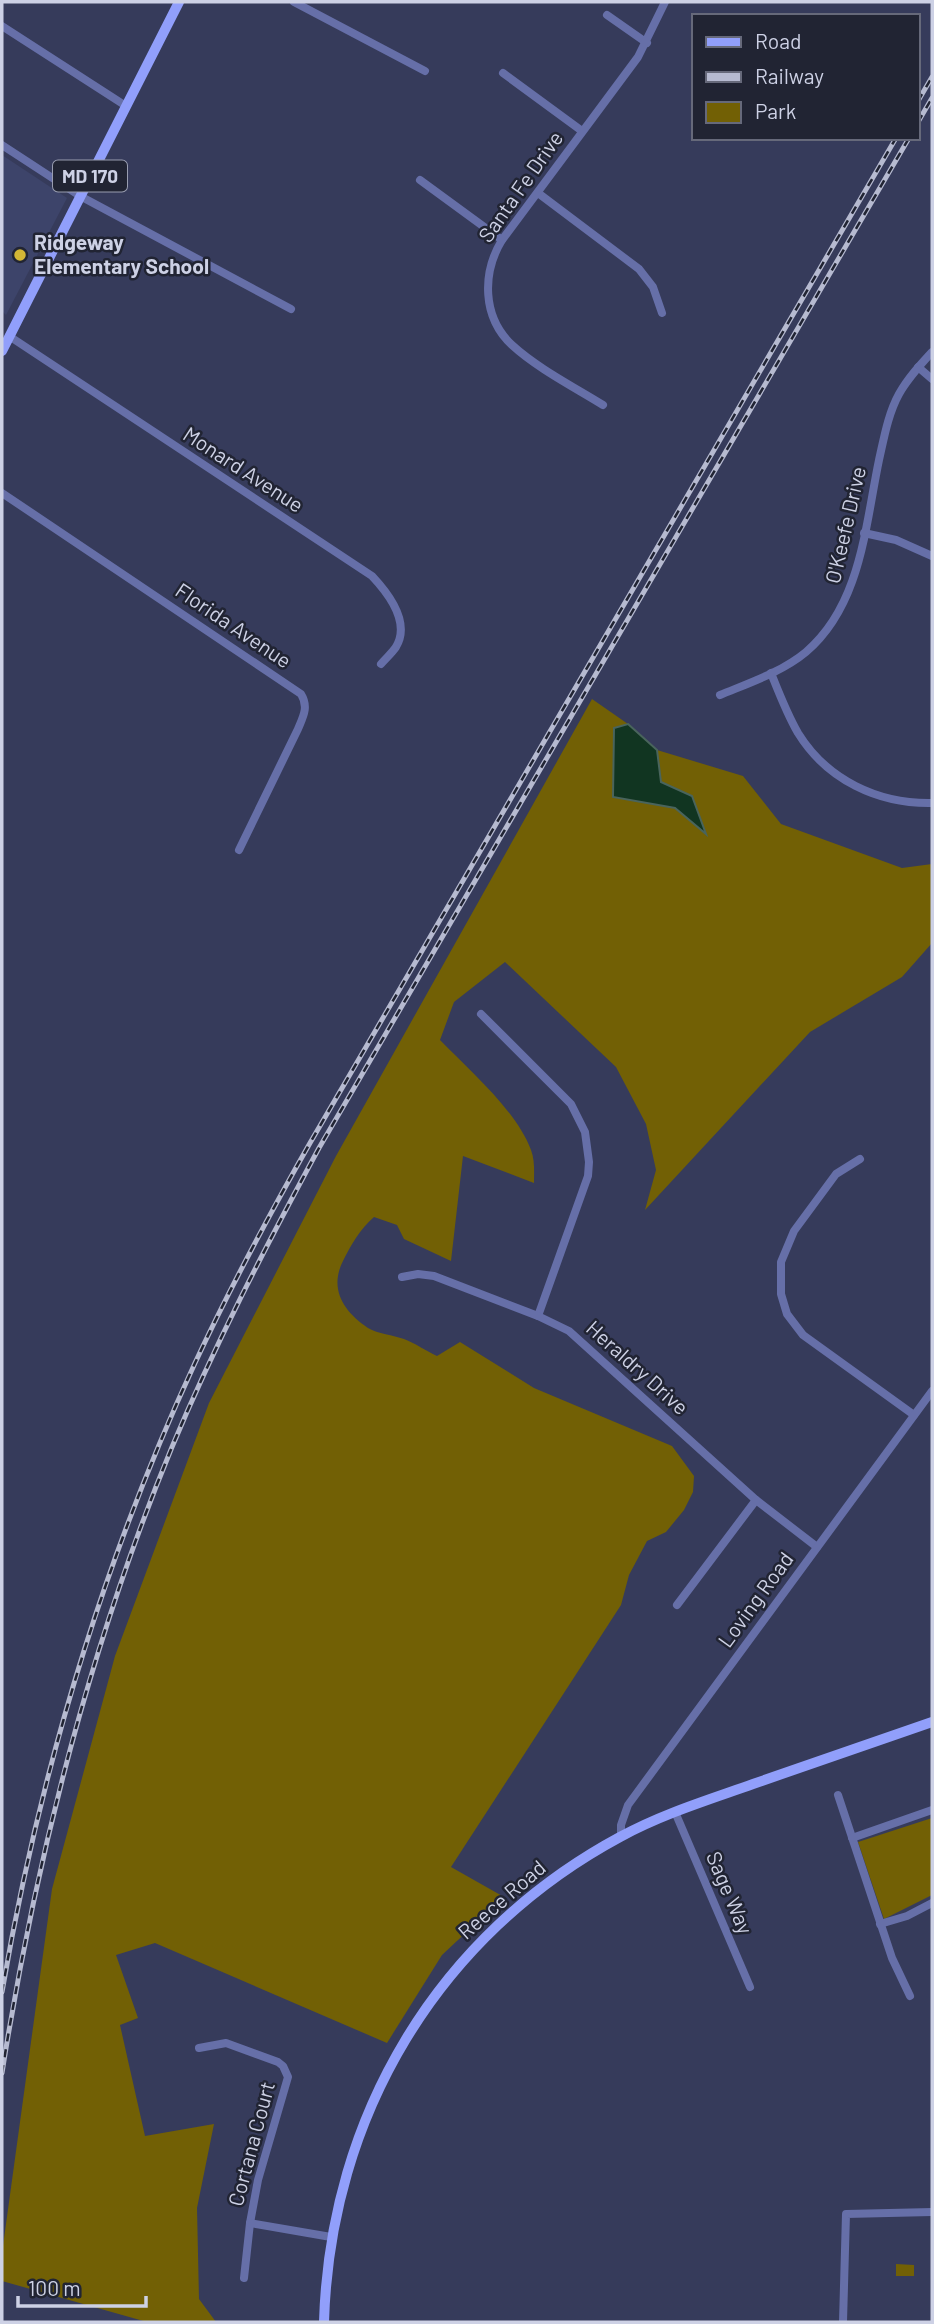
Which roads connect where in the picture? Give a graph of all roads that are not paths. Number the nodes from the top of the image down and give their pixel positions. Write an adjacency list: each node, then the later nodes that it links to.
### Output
1 (179, 2): 9 (main road, MD 170)
2 (294, 2): 7 (street)
3 (666, 2): 6 (street, Santa Fe Drive)
4 (607, 15): 6 (street)
5 (2, 26): 9 (street)
6 (647, 43): 10 (street, Santa Fe Drive)
7 (425, 71)
8 (503, 73): 10 (street)
9 (126, 106): 14 (main road, MD 170)
10 (583, 131): 13 (street, Santa Fe Drive)
11 (2, 145): 14 (street)
12 (420, 180): 15 (street)
13 (538, 192): 15 (street, Santa Fe Drive); 17 (street)
14 (80, 196): 16 (street); 18 (main road, MD 170)
15 (502, 240): 23 (street, Santa Fe Drive)
16 (290, 309)
17 (662, 313)
18 (9, 336): 19 (main road, MD 170); 27 (street, Monard Avenue)
19 (2, 351)
20 (932, 352): 21 (street, O'Keefe Drive)
21 (918, 367): 22 (street); 25 (street, O'Keefe Drive)
22 (932, 379)
23 (603, 405)
24 (2, 493): 31 (street, Florida Avenue)
25 (864, 533): 26 (street); 28 (street, O'Keefe Drive)
26 (932, 556)
27 (381, 664)
28 (771, 673): 29 (street, O'Keefe Drive); 30 (street)
29 (720, 695)
30 (932, 803)
31 (239, 850)
32 (481, 1014): 35 (street)
33 (860, 1159): 37 (street)
34 (402, 1277): 35 (street, Heraldry Drive)
35 (538, 1315): 38 (street, Heraldry Drive)
36 (932, 1391): 37 (street, Loving Road)
37 (914, 1415): 39 (street, Loving Road)
38 (756, 1500): 39 (street, Heraldry Drive); 40 (street)
39 (817, 1547): 45 (street, Loving Road)
40 (677, 1605)
41 (932, 1722): 44 (main road, Reece Road)
42 (838, 1795): 46 (street)
43 (932, 1810): 46 (street)
44 (675, 1812): 45 (main road, Reece Road); 49 (street, Sage Way)
45 (621, 1836): 54 (main road, Reece Road)
46 (852, 1838): 48 (street)
47 (932, 1903): 48 (street)
48 (880, 1924): 50 (street)
49 (750, 1987)
50 (910, 1996)
51 (199, 2048): 53 (street, Cortana Court)
52 (932, 2212): 57 (street)
53 (250, 2223): 54 (street); 55 (street, Cortana Court)
54 (331, 2237): 56 (main road, Reece Road)
55 (244, 2278)
56 (324, 2322)
57 (843, 2322)

